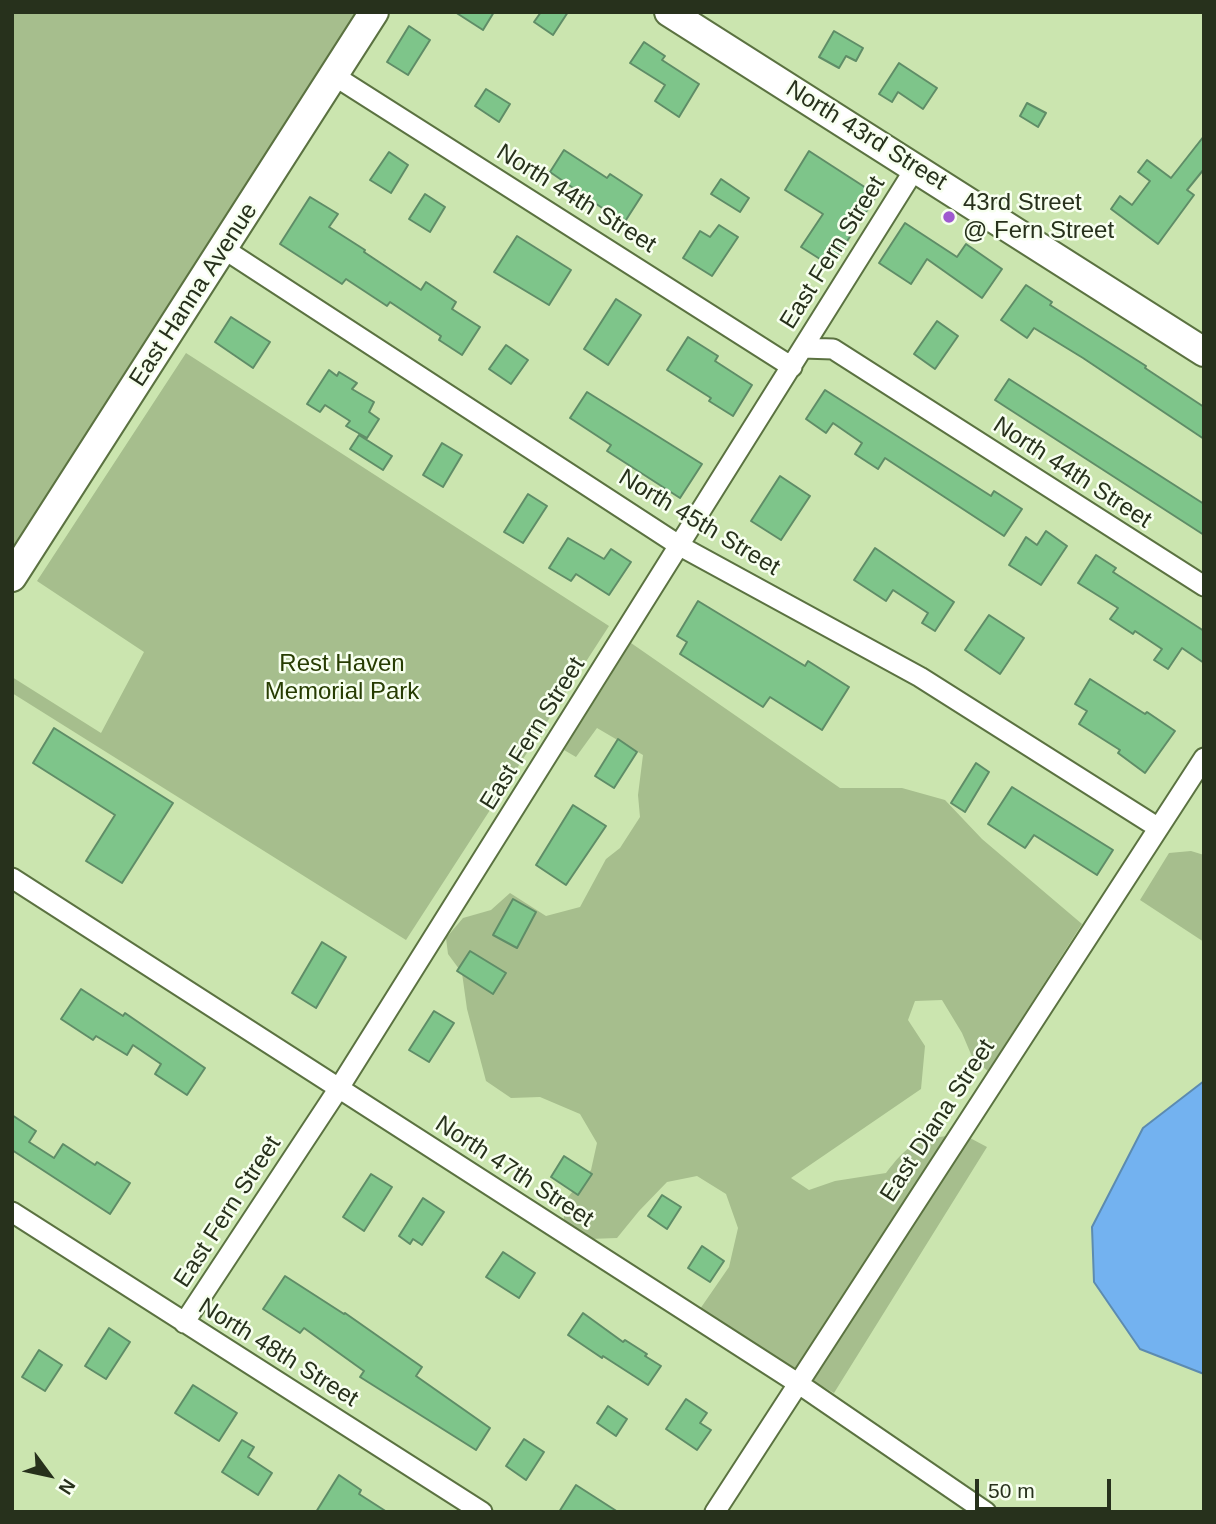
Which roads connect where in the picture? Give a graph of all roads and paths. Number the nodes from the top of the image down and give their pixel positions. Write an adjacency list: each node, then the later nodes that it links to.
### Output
1 (374, 12): 3 (street, East Hanna Avenue)
2 (669, 12): 4 (street, North 43rd Street)
3 (333, 75): 5 (street, East Hanna Avenue); 8 (street, North 44th Street)
4 (916, 167): 6 (street, East Fern Street); 7 (street, North 43rd Street)
5 (224, 248): 9 (street, North 45th Street); 10 (street, East Hanna Avenue)
6 (803, 348): 8 (street, East Fern Street); 11 (street, North 44th Street)
7 (1204, 352)
8 (792, 367): 9 (street, East Fern Street)
9 (680, 546): 13 (street, North 45th Street); 15 (street, East Fern Street)
10 (12, 577)
11 (1204, 586)
12 (1204, 758): 13 (street, East Diana Street)
13 (1157, 827): 18 (street, East Diana Street)
14 (12, 878): 15 (street, North 47th Street)
15 (339, 1088): 17 (street, East Fern Street); 18 (street, North 47th Street)
16 (12, 1212): 17 (street, North 48th Street)
17 (184, 1323): 19 (street, North 48th Street)
18 (799, 1384): 20 (street, East Diana Street); 21 (street, North 47th Street)
19 (482, 1512)
20 (715, 1512)
21 (986, 1512)

